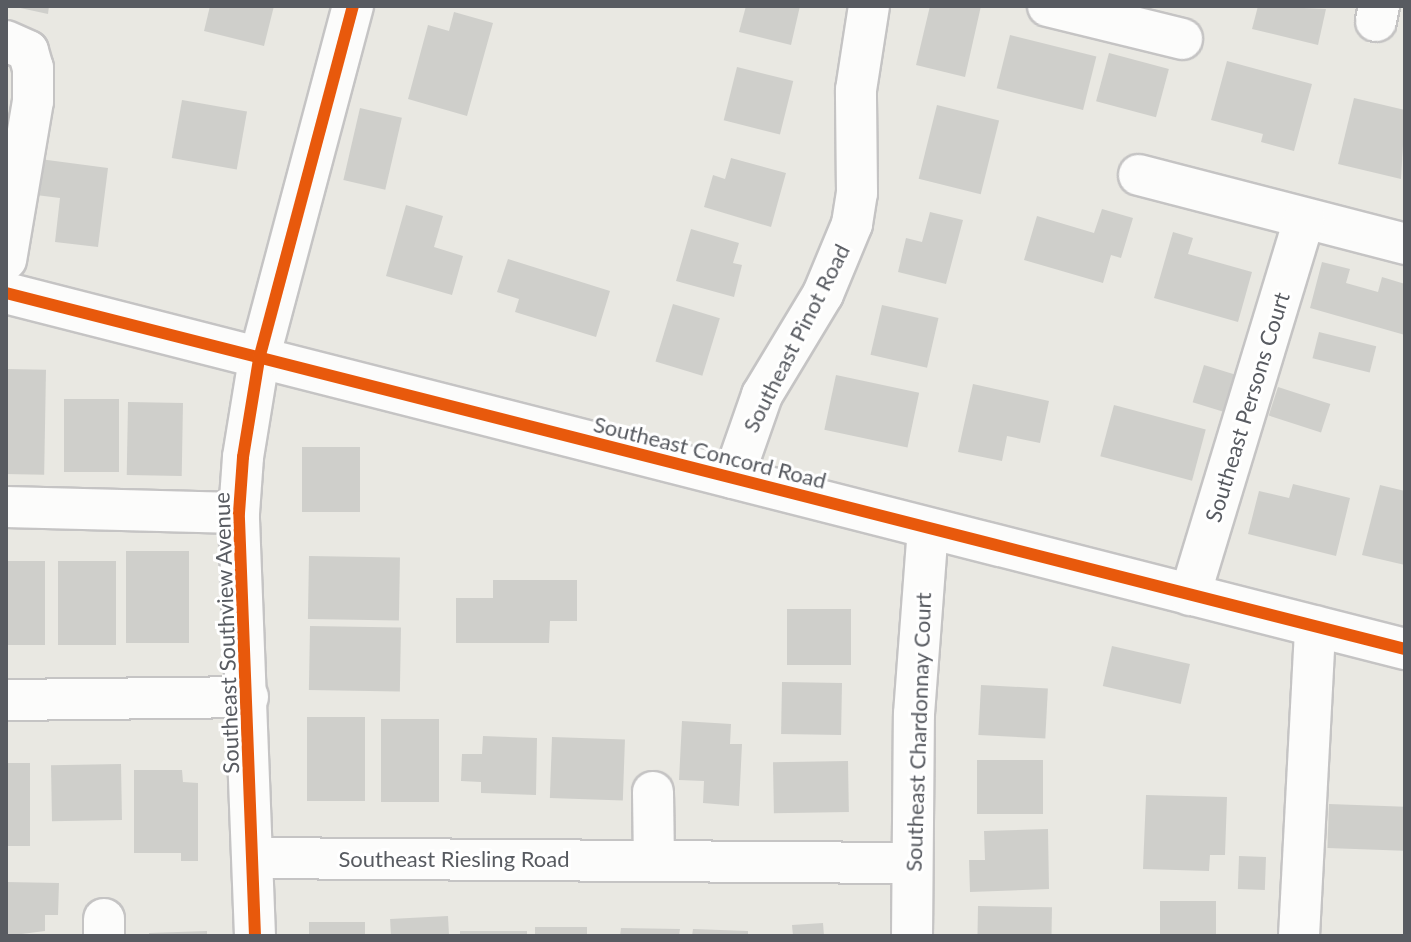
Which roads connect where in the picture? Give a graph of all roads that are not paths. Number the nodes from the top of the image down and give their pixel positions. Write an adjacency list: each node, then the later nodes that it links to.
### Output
1 (353, 6): 11 (street, Southeast Southview Avenue)
2 (869, 6): 12 (street, Southeast Pinot Road)
3 (1048, 6): 4 (street)
4 (1182, 39)
5 (6, 41): 9 (street)
6 (1139, 175): 7 (street)
7 (1304, 219): 8 (street); 16 (street, Southeast Persons Court)
8 (1405, 244)
9 (6, 260)
10 (6, 293): 11 (street, Southeast Concord Road)
11 (259, 359): 12 (street, Southeast Concord Road); 14 (street, Southeast Southview Avenue)
12 (733, 478): 15 (street, Southeast Concord Road)
13 (6, 507): 14 (street)
14 (239, 513): 19 (street, Southeast Southview Avenue)
15 (928, 529): 16 (street, Southeast Concord Road); 24 (street, Southeast Chardonnay Court)
16 (1190, 595): 17 (street, Southeast Concord Road)
17 (1315, 626): 18 (street, Southeast Concord Road); 27 (street)
18 (1405, 649)
19 (248, 697): 20 (street); 22 (street, Southeast Southview Avenue)
20 (6, 700)
21 (653, 792): 23 (street)
22 (254, 858): 23 (street, Southeast Riesling Road); 25 (street, Southeast Southview Avenue)
23 (654, 860): 24 (street, Southeast Riesling Road)
24 (912, 863): 26 (street, Southeast Chardonnay Court)
25 (255, 936)
26 (912, 936)
27 (1299, 936)

